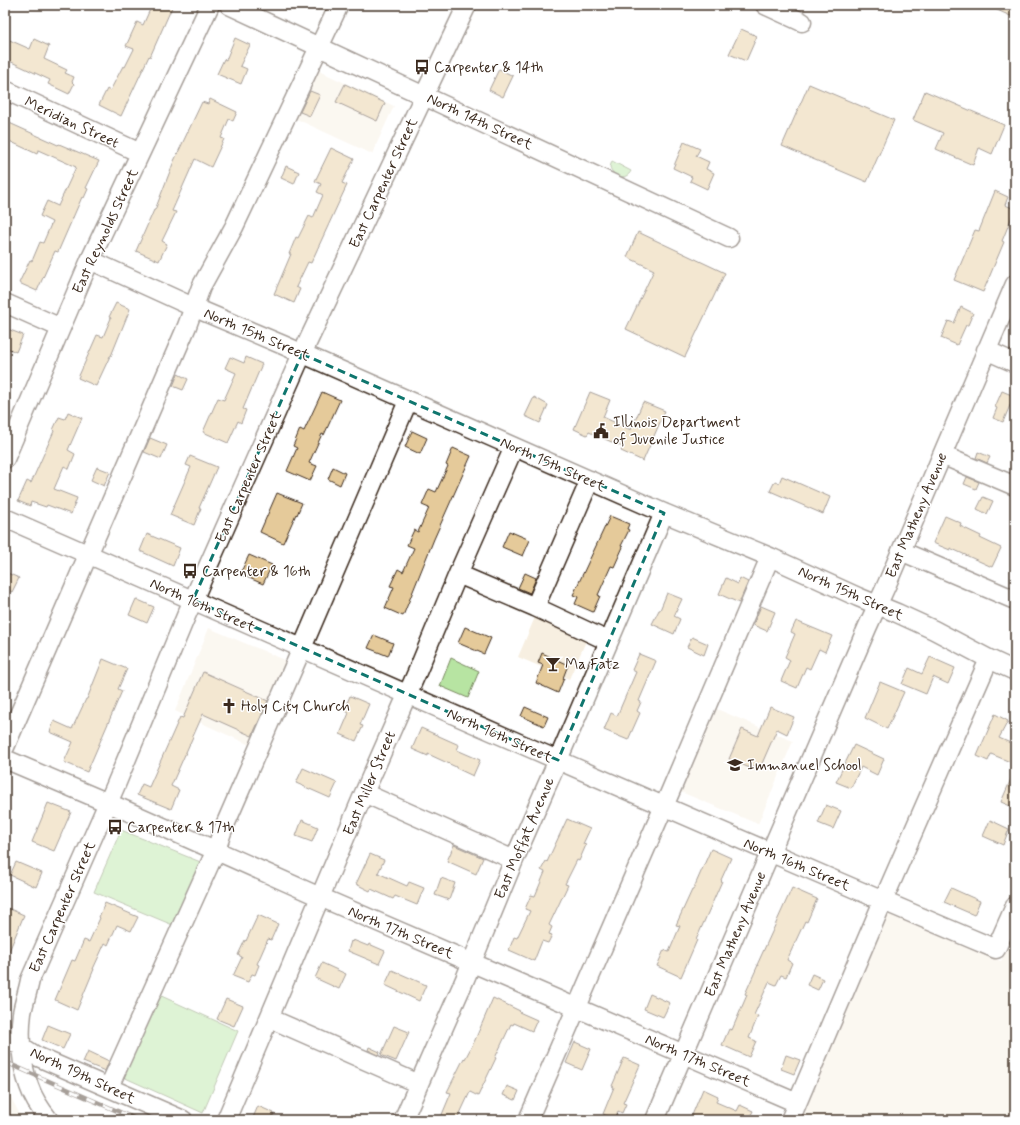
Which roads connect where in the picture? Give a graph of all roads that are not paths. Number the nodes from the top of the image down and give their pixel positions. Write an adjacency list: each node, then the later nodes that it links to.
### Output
1 (210, 5): 10 (street, East Reynolds Street)
2 (230, 5): 7 (street, North 14th Street)
3 (339, 5): 7 (street)
4 (466, 5): 9 (street, East Carpenter Street)
5 (765, 5): 6 (street)
6 (802, 22)
7 (319, 46): 9 (street, North 14th Street); 15 (street)
8 (5, 90): 10 (street, Meridian Street)
9 (424, 95): 11 (street, North 14th Street); 18 (street, East Carpenter Street)
10 (140, 153): 12 (street, East Reynolds Street)
11 (729, 238)
12 (90, 260): 15 (street, North 15th Street); 16 (street, East Reynolds Street)
13 (1015, 284): 17 (street, East Matheny Avenue)
14 (5, 304): 16 (street)
15 (194, 307): 18 (street, North 15th Street); 29 (street)
16 (61, 328): 23 (street, East Reynolds Street)
17 (986, 350): 19 (street); 22 (street, East Matheny Avenue)
18 (302, 354): 20 (street, North 15th Street); 32 (street, East Carpenter Street)
19 (1015, 363)
20 (408, 401): 21 (street, North 15th Street); 37 (street)
21 (514, 447): 24 (street, North 15th Street); 31 (street, East Miller Street)
22 (942, 455): 25 (street); 28 (street, East Matheny Avenue)
23 (5, 459)
24 (590, 480): 26 (street, North 15th Street); 35 (street)
25 (1015, 486)
26 (664, 513): 30 (street, North 15th Street); 36 (street, East Moffat Avenue)
27 (5, 518): 29 (street, North 16th Street)
28 (901, 551): 33 (street); 34 (street, East Matheny Avenue)
29 (89, 554): 32 (street, North 16th Street); 41 (street)
30 (770, 557): 34 (street, North 15th Street); 46 (street)
31 (458, 574): 35 (street); 40 (street, East Miller Street)
32 (193, 600): 37 (street, North 16th Street); 45 (street, East Carpenter Street)
33 (1015, 600)
34 (877, 604): 38 (street, North 15th Street); 48 (street, East Matheny Avenue)
35 (535, 607): 36 (street)
36 (608, 641): 43 (street, East Moffat Avenue)
37 (302, 648): 40 (street, North 16th Street); 47 (street)
38 (989, 659): 39 (street, North 15th Street); 51 (street)
39 (1015, 671)
40 (408, 694): 43 (street, North 16th Street); 44 (street, East Miller Street)
41 (5, 746)
42 (5, 758): 45 (street, North 17th Street)
43 (558, 760): 46 (street, North 16th Street); 49 (street, East Moffat Avenue)
44 (364, 793): 49 (street); 50 (street, East Miller Street)
45 (107, 803): 47 (street, North 17th Street); 56 (street, East Carpenter Street)
46 (664, 807): 48 (street, North 16th Street); 54 (street)
47 (216, 850): 50 (street, North 17th Street); 60 (street)
48 (770, 852): 51 (street, North 16th Street); 57 (street, East Matheny Avenue)
49 (514, 860): 53 (street, East Moffat Avenue)
50 (320, 897): 53 (street, North 17th Street); 55 (street, East Miller Street)
51 (882, 901): 52 (street, North 16th Street); 61 (street)
52 (1015, 906)
53 (471, 962): 54 (street, North 17th Street); 59 (street, East Moffat Avenue)
54 (576, 1007): 57 (street, North 17th Street); 66 (street)
55 (269, 1018): 59 (street); 64 (street, East Miller Street)
56 (13, 1042): 58 (street, East Carpenter Street); 60 (street, North 19th Street)
57 (683, 1054): 61 (street, North 17th Street); 67 (street, East Matheny Avenue)
58 (25, 1071): 62 (street, North 19th Street)
59 (419, 1084): 65 (street, East Moffat Avenue)
60 (108, 1088): 63 (street, North 19th Street)
61 (797, 1103): 68 (street)
62 (49, 1120)
63 (183, 1120)
64 (226, 1120)
65 (403, 1120)
66 (528, 1120)
67 (655, 1120)
68 (790, 1120)

